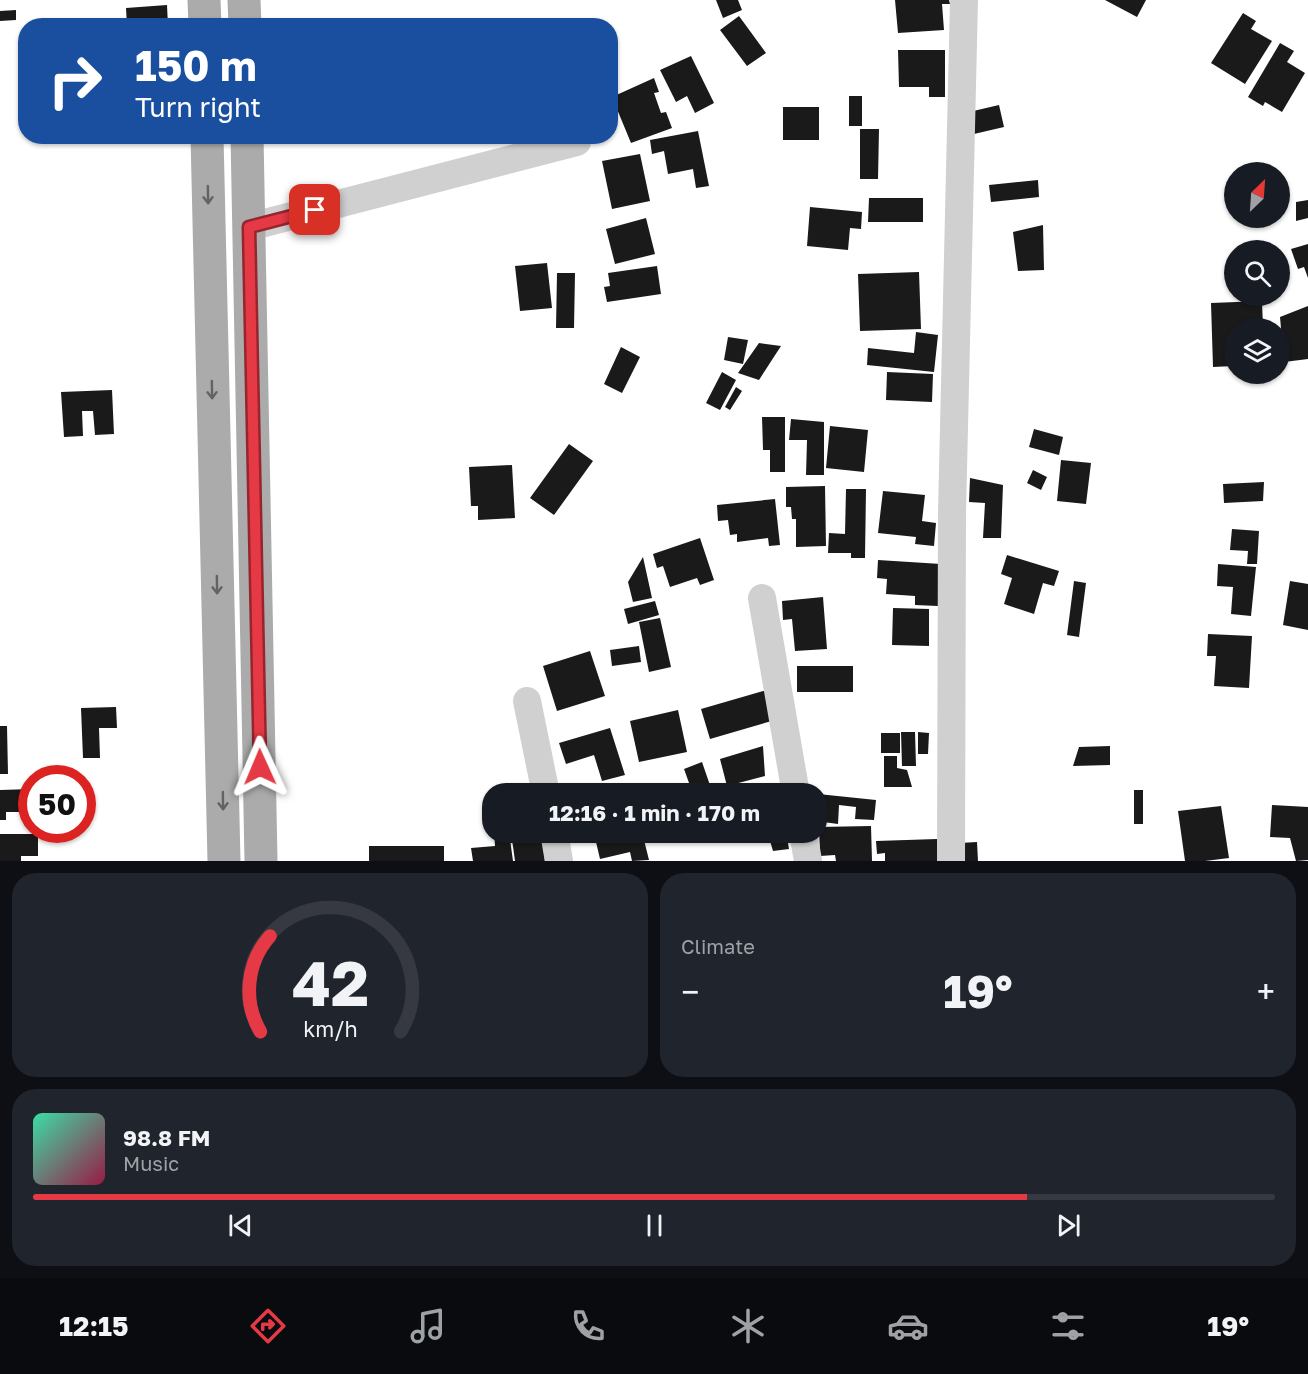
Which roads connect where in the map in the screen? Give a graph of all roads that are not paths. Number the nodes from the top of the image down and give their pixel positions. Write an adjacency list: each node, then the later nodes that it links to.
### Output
1 (204, 0): 4 (main road)
2 (244, 0): 5 (main road)
3 (964, 0): 20 (street)
4 (205, 18)
5 (245, 18)
6 (207, 144): 16 (main road, one-way to 16)
7 (247, 144): 9 (main road)
8 (569, 144): 9 (street)
9 (249, 227): 17 (main road)
10 (762, 598): 13 (street)
11 (527, 701): 12 (street)
12 (544, 783)
13 (794, 783)
14 (556, 843): 18 (street)
15 (805, 843): 19 (street)
16 (224, 861)
17 (261, 861)
18 (559, 861)
19 (808, 861)
20 (951, 861)

